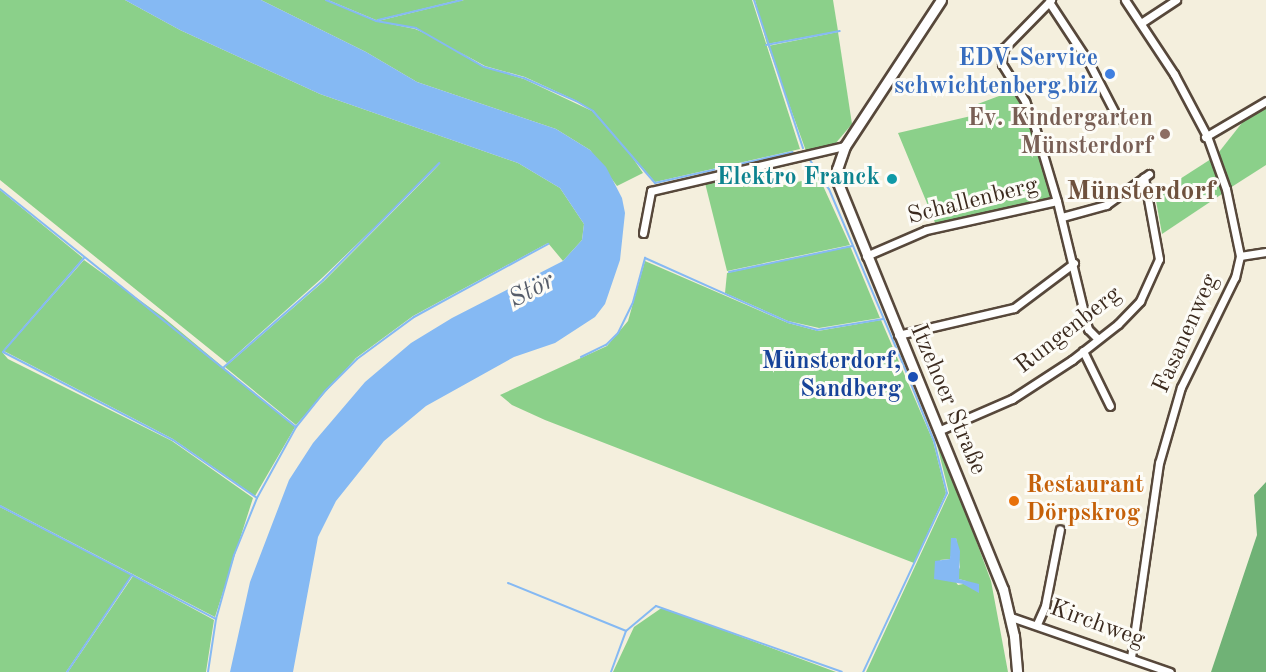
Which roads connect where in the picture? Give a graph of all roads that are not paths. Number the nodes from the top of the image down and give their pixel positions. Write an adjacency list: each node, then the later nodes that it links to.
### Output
1 (941, 0): 9 (street, Itzehoer Straße)
2 (1125, 0): 5 (street, Fasanenweg)
3 (1176, 0): 5 (street)
4 (1050, 1): 7 (street); 10 (street)
5 (1141, 23): 8 (street, Fasanenweg)
6 (1266, 101): 8 (street)
7 (1118, 119)
8 (1206, 136): 15 (street, Fasanenweg)
9 (845, 146): 12 (street); 14 (street, Itzehoer Straße)
10 (1058, 201): 11 (street); 14 (street, Schallenberg)
11 (1062, 217): 16 (street); 18 (street, Rungenberg)
12 (643, 232)
13 (1266, 252): 15 (street)
14 (866, 256): 17 (street, Itzehoer Straße)
15 (1240, 256): 25 (street, Fasanenweg)
16 (1074, 263): 17 (street); 18 (street)
17 (898, 334): 21 (street, Itzehoer Straße)
18 (1097, 338): 19 (street, Rungenberg)
19 (1083, 351): 20 (street); 21 (street, Rungenberg)
20 (1110, 406)
21 (938, 431): 23 (street, Itzehoer Straße)
22 (1060, 529): 24 (street)
23 (1011, 617): 24 (street, Kirchweg); 26 (street, Itzehoer Straße)
24 (1037, 624): 25 (street, Kirchweg)
25 (1131, 657): 27 (street, Kirchweg)
26 (1017, 672)
27 (1170, 672)

